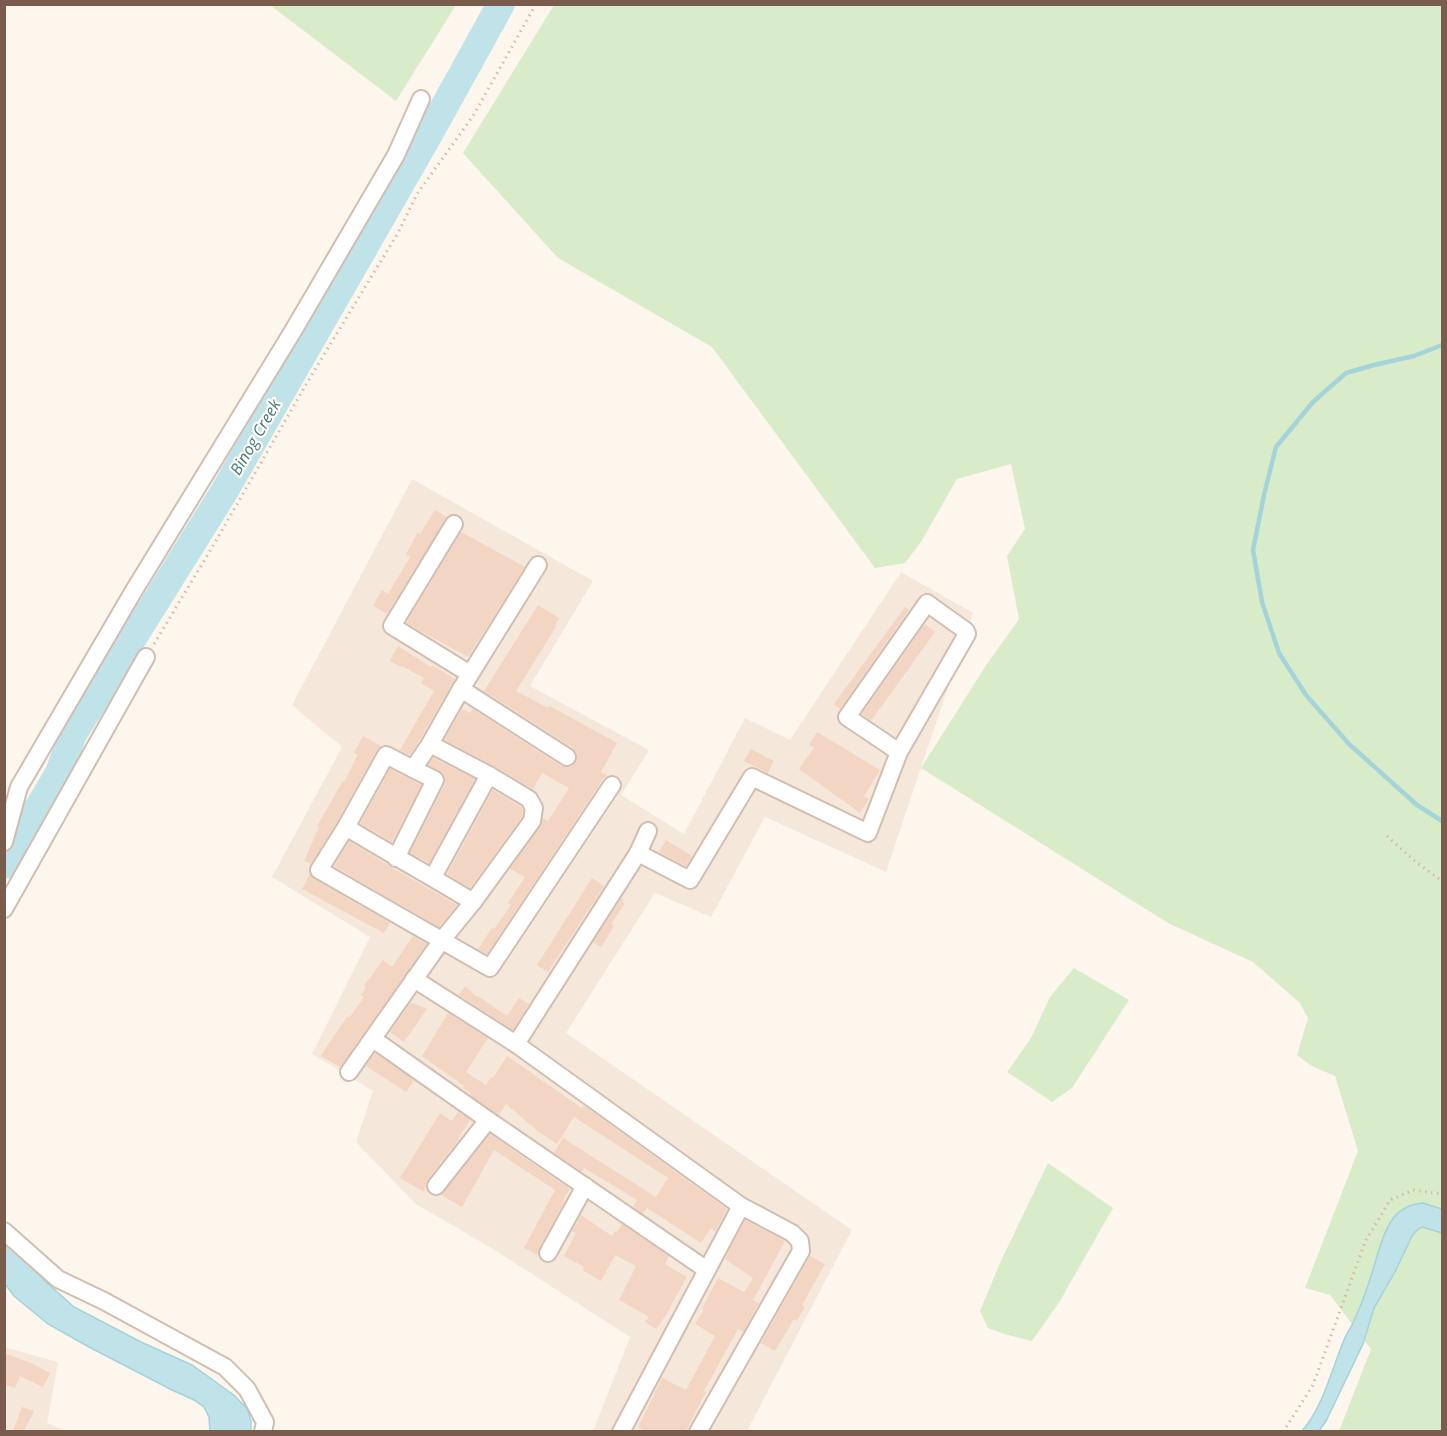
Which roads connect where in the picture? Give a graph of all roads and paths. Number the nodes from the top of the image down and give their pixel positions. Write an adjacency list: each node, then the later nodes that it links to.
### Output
1 (536, 4): 5 (path)
2 (421, 99): 17 (street)
3 (454, 524): 6 (street)
4 (538, 566): 6 (street)
5 (146, 657): 23 (street)
6 (470, 674): 7 (street)
7 (461, 689): 8 (street); 10 (street)
8 (430, 744): 11 (street); 12 (street)
9 (899, 752): 9 (street); 18 (street)
10 (567, 757)
11 (413, 770): 14 (street); 19 (street)
12 (489, 775): 20 (street); 22 (street)
13 (612, 785): 24 (street)
14 (346, 827): 19 (street); 24 (street)
15 (648, 831): 18 (street)
16 (1387, 836): 21 (path)
17 (4, 842)
18 (638, 853): 27 (street)
19 (396, 858): 20 (street)
20 (433, 877): 22 (street)
21 (1443, 881)
22 (473, 902): 24 (street)
23 (4, 909)
24 (442, 940): 25 (street)
25 (414, 979): 26 (street); 27 (street)
26 (373, 1039): 28 (street); 29 (street)
27 (516, 1044): 33 (street)
28 (349, 1072)
29 (488, 1120): 30 (street); 31 (street)
30 (436, 1186)
31 (585, 1186): 35 (street); 36 (street)
32 (1443, 1194): 40 (path)
33 (741, 1206): 36 (street); 39 (street)
34 (4, 1231): 37 (street)
35 (548, 1253)
36 (707, 1270): 38 (street)
37 (263, 1431)
38 (621, 1431)
39 (698, 1431)
40 (1283, 1431)

